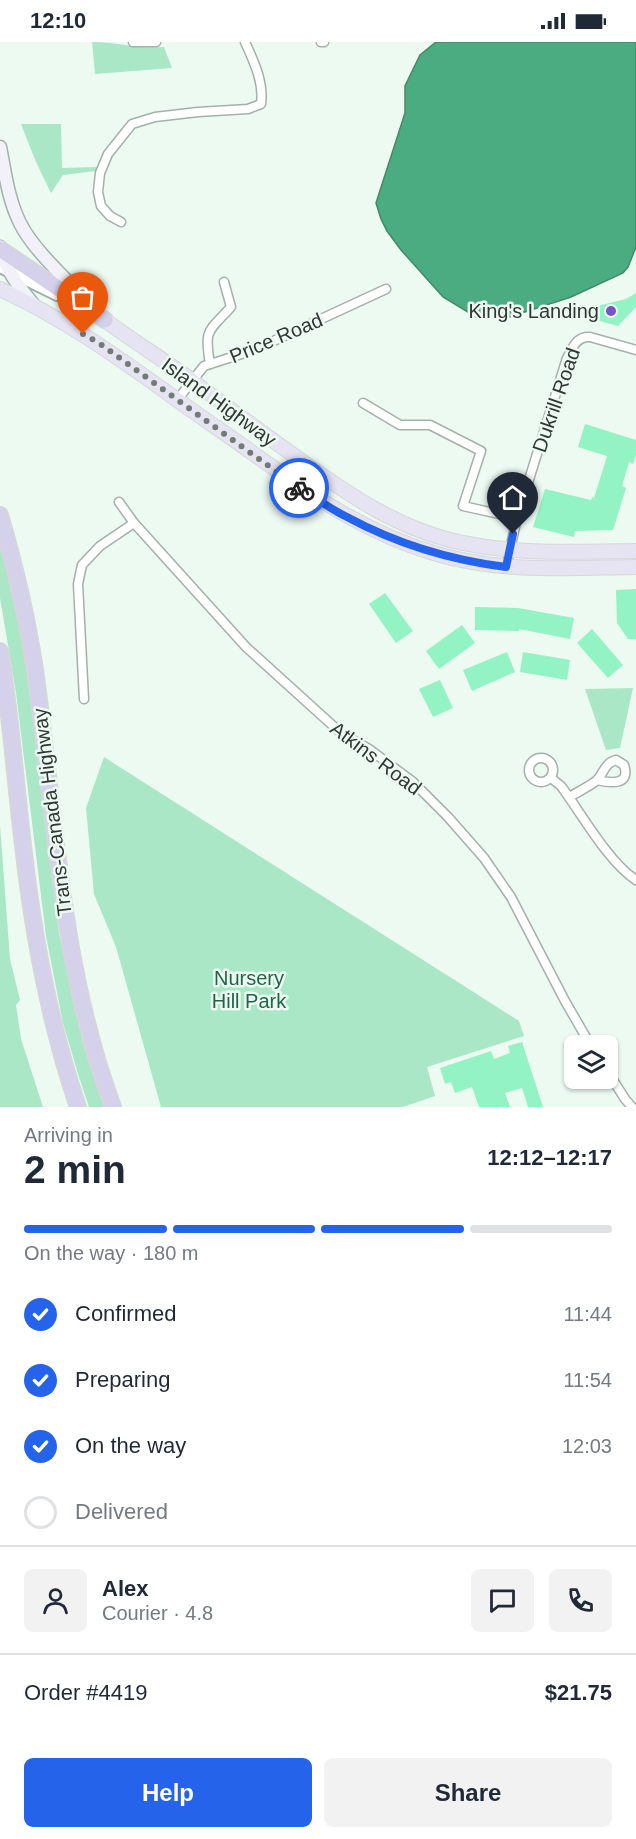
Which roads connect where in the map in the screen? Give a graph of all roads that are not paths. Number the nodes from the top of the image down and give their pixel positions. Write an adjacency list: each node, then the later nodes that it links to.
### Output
1 (133, 42): 2 (street)
2 (156, 42)
3 (245, 42): 5 (street)
4 (0, 147): 12 (main road, Island Highway)
5 (121, 222)
6 (0, 248): 7 (main road, Island Highway); 12 (highway)
7 (4, 269): 11 (main road, Island Highway); 12 (street)
8 (224, 282): 14 (street)
9 (0, 289): 11 (main road)
10 (386, 289): 14 (street, Price Road)
11 (34, 304): 16 (main road, Island Highway)
12 (105, 320): 15 (main road, Island Highway)
13 (636, 350): 20 (street, Dukrill Road)
14 (210, 364): 15 (street, Price Road)
15 (192, 381): 16 (street, Price Road); 22 (main road, Island Highway)
16 (177, 400): 24 (main road, Island Highway)
17 (363, 403): 20 (street)
18 (119, 502): 21 (street, Atkins Road)
19 (0, 515): 35 (highway, Trans-Canada Highway)
20 (517, 518): 22 (street, Dukrill Road)
21 (134, 523): 27 (street); 32 (street, Atkins Road)
22 (509, 550): 23 (main road, Island Highway); 24 (street, Dukrill Road)
23 (636, 551)
24 (506, 567): 25 (main road, Island Highway)
25 (636, 567)
26 (0, 651): 34 (highway, Trans-Canada Highway)
27 (84, 699)
28 (551, 777): 30 (street)
29 (597, 780): 30 (street)
30 (569, 797): 31 (street)
31 (636, 880)
32 (585, 1035)
33 (618, 1087): 36 (street)
34 (78, 1107)
35 (112, 1107)
36 (632, 1107)

